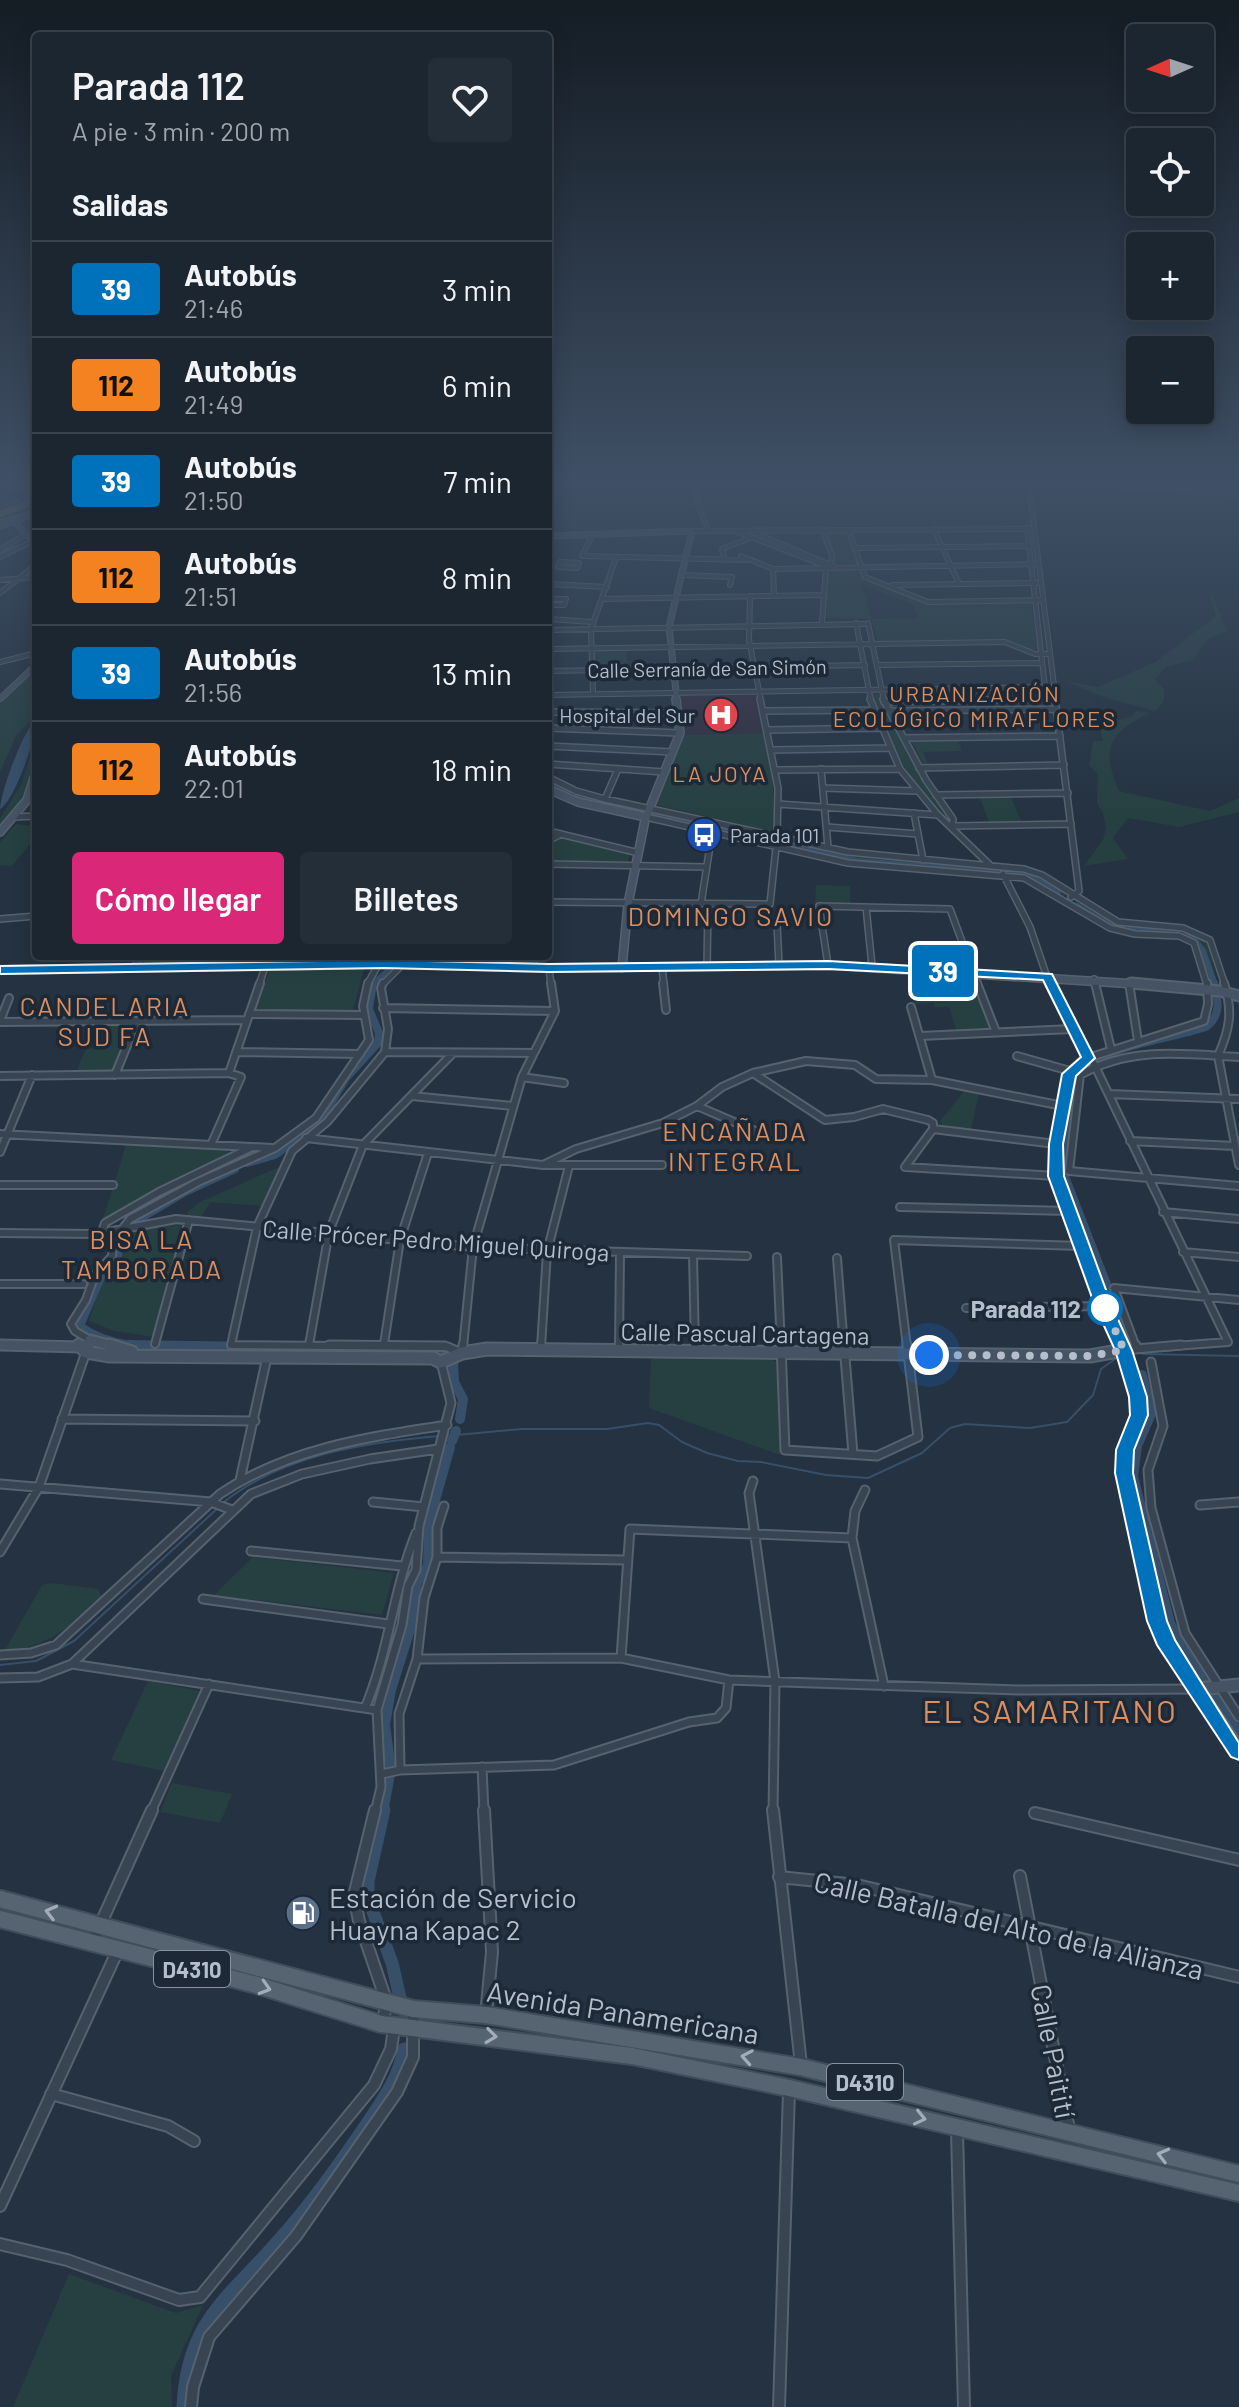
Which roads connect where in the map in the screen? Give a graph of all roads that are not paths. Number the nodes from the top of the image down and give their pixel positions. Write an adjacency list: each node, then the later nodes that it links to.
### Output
1 (606, 591): 12 (street)
2 (678, 591): 11 (main road)
3 (774, 591): 10 (street)
4 (825, 591): 8 (street)
5 (902, 591): 13 (street)
6 (1035, 591): 13 (street)
7 (1042, 591): 14 (street)
8 (824, 595): 10 (street); 16 (street)
9 (750, 596): 10 (street); 11 (street); 18 (street)
10 (774, 596)
11 (676, 598): 12 (street); 20 (main road)
12 (603, 599): 19 (street)
13 (1036, 600): 14 (street); 29 (street)
14 (1043, 600): 30 (street)
15 (552, 620): 19 (street)
16 (822, 622): 17 (street); 18 (street)
17 (861, 623): 18 (street); 22 (street); 23 (street)
18 (746, 624): 20 (street); 24 (street)
19 (592, 626): 20 (street); 21 (street); 26 (street)
20 (669, 626): 25 (main road)
21 (552, 628)
22 (861, 644): 23 (street); 24 (street); 33 (street)
23 (873, 644): 29 (street); 34 (street)
24 (749, 645): 25 (street); 35 (street)
25 (670, 646): 26 (street); 36 (main road)
26 (591, 648): 27 (street); 38 (street)
27 (552, 649)
28 (32, 654): 31 (street)
29 (1041, 654): 30 (street); 32 (street)
30 (1050, 654): 43 (street)
31 (0, 662)
32 (1041, 663): 34 (street); 40 (street)
33 (865, 665): 35 (street, Calle Serranía de San Simón); 42 (street)
34 (878, 665): 41 (street)
35 (754, 667): 36 (street, Calle Serranía de San Simón); 44 (street)
36 (672, 668): 38 (street, Calle Serranía de San Simón); 45 (main road)
37 (32, 669): 48 (main road)
38 (592, 670): 39 (street, Calle Serranía de San Simón); 46 (street)
39 (552, 671)
40 (1045, 687): 41 (street); 43 (street)
41 (882, 689): 42 (street); 50 (street)
42 (867, 691): 44 (street); 52 (street)
43 (1054, 691): 49 (street)
44 (758, 692): 45 (street); 53 (street)
45 (675, 693): 46 (street); 56 (main road)
46 (593, 694): 47 (street)
47 (552, 695)
48 (0, 699)
49 (1055, 699): 50 (street); 51 (street)
50 (884, 702): 54 (street)
51 (1056, 709): 54 (street); 61 (street)
52 (874, 710): 53 (street); 58 (street)
53 (763, 711): 59 (street)
54 (889, 711): 62 (street)
55 (552, 712): 56 (street)
56 (678, 713): 60 (main road)
57 (552, 728): 60 (street)
58 (883, 728): 59 (street); 64 (street)
59 (767, 730): 65 (street)
60 (680, 733): 66 (main road)
61 (1060, 736): 62 (street); 68 (street)
62 (904, 738): 69 (street)
63 (552, 746): 66 (street)
64 (891, 748): 65 (street); 72 (street)
65 (771, 750): 73 (street)
66 (673, 752): 74 (main road)
67 (552, 764): 70 (street)
68 (1064, 765): 69 (street); 81 (street)
69 (919, 768): 83 (street)
70 (618, 769): 74 (street); 85 (street)
71 (821, 769): 72 (street); 73 (street); 77 (street)
72 (900, 769): 80 (street)
73 (776, 770): 86 (street)
74 (664, 772): 88 (main road)
75 (552, 779): 79 (street)
76 (32, 784): 92 (main road)
77 (823, 788): 80 (street); 87 (street)
78 (552, 791): 82 (main road)
79 (576, 791): 82 (street); 85 (street)
80 (916, 791): 90 (street)
81 (1068, 793): 83 (street); 93 (street)
82 (563, 795): 84 (street); 88 (main road)
83 (936, 795): 94 (street)
84 (552, 797)
85 (605, 799): 88 (street)
86 (778, 804): 87 (street); 101 (street)
87 (825, 808): 89 (street); 95 (street)
88 (647, 813): 98 (street); 101 (street); 105 (main road)
89 (914, 813): 90 (street); 100 (street)
90 (938, 815): 94 (street)
91 (32, 816): 92 (street)
92 (14, 817): 96 (main road)
93 (1071, 824): 94 (street); 112 (street)
94 (952, 826): 109 (street)
95 (827, 827): 100 (street); 104 (street)
96 (0, 832)
97 (552, 832): 99 (street)
98 (712, 833): 103 (street); 110 (street)
99 (561, 834): 102 (street); 105 (street)
100 (918, 834): 106 (street)
101 (779, 836): 103 (street); 104 (street)
102 (552, 839)
103 (776, 847): 111 (street); 117 (street)
104 (828, 847): 106 (street)
105 (639, 853): 108 (main road)
106 (923, 860): 109 (street)
107 (552, 864): 108 (street)
108 (635, 866): 110 (street); 115 (main road)
109 (991, 866): 112 (street)
110 (706, 867): 116 (street)
111 (1003, 874): 113 (street); 139 (street)
112 (1075, 896): 113 (street); 142 (street)
113 (1064, 900): 142 (street)
114 (552, 902): 115 (street)
115 (628, 904): 116 (street); 136 (main road)
116 (701, 904): 117 (street)
117 (708, 904): 133 (street)
118 (866, 907): 128 (street); 129 (street); 138 (street)
119 (32, 916): 120 (street)
120 (0, 919)
121 (777, 924): 127 (street)
122 (136, 960): 134 (street)
123 (262, 960): 130 (street)
124 (534, 960): 131 (street)
125 (382, 962): 126 (main road); 130 (main road); 149 (street)
126 (400, 962): 131 (main road); 146 (street)
127 (779, 965): 128 (main road); 133 (main road)
128 (828, 965): 129 (main road)
129 (872, 966): 138 (main road)
130 (262, 967): 134 (main road); 150 (street)
131 (533, 967): 135 (main road)
132 (662, 967): 133 (main road); 136 (main road); 147 (street)
133 (707, 967)
134 (137, 968): 137 (main road)
135 (549, 968): 136 (main road); 148 (street)
136 (622, 968)
137 (0, 970)
138 (975, 973): 139 (main road); 156 (street)
139 (1047, 977): 140 (main road); 153 (main road)
140 (1094, 979): 141 (main road); 159 (street)
141 (1129, 982): 142 (main road); 158 (street)
142 (1217, 992): 143 (main road); 154 (street); 158 (street)
143 (1239, 996)
144 (9, 998): 151 (street)
145 (911, 1007): 157 (street)
146 (383, 1008): 148 (street); 161 (street)
147 (666, 1010)
148 (555, 1011): 163 (street)
149 (362, 1015): 150 (street); 164 (street)
150 (248, 1017): 152 (street); 160 (street)
151 (0, 1021): 152 (street)
152 (137, 1021): 173 (street)
153 (1073, 1029): 156 (street); 168 (main road)
154 (1230, 1029): 155 (street); 166 (street)
155 (1239, 1030)
156 (996, 1032): 157 (street)
157 (920, 1036): 176 (street)
158 (1138, 1041): 159 (street)
159 (1111, 1049): 168 (street)
160 (236, 1052): 164 (street); 170 (street)
161 (385, 1052): 162 (street); 186 (street)
162 (453, 1053): 163 (street); 179 (street)
163 (534, 1053): 175 (street)
164 (360, 1054): 185 (street)
165 (1017, 1056): 169 (street)
166 (1218, 1056): 167 (street); 168 (street); 180 (street)
167 (1239, 1057)
168 (1091, 1061): 169 (main road); 178 (street); 206 (street)
169 (1070, 1071): 184 (main road)
170 (229, 1073): 173 (street); 193 (street)
171 (753, 1073): 176 (street); 183 (street); 187 (street)
172 (32, 1075): 173 (street); 174 (street); 188 (street)
173 (115, 1075)
174 (0, 1076)
175 (522, 1077): 177 (street); 182 (street)
176 (932, 1080): 184 (street)
177 (564, 1083)
178 (1109, 1094): 180 (street); 191 (street)
179 (412, 1096): 182 (street); 194 (street)
180 (1227, 1099): 181 (street); 195 (street)
181 (1239, 1099)
182 (513, 1106): 200 (street)
183 (697, 1106): 189 (street); 201 (street)
184 (1063, 1106): 192 (main road)
185 (316, 1118): 186 (street); 197 (street)
186 (326, 1122): 190 (street)
187 (933, 1129): 192 (street); 205 (street)
188 (4, 1134): 193 (street); 198 (street)
189 (767, 1136)
190 (306, 1138): 194 (street); 215 (street)
191 (1130, 1141): 195 (street); 206 (street)
192 (1056, 1144): 205 (main road)
193 (211, 1145): 196 (street)
194 (363, 1145): 199 (street); 218 (street)
195 (1237, 1146): 203 (street)
196 (250, 1148): 197 (street); 217 (street)
197 (275, 1148): 216 (street)
198 (0, 1152)
199 (428, 1153): 200 (street); 220 (street)
200 (498, 1161): 201 (street); 222 (street)
201 (543, 1165): 204 (street)
202 (662, 1165): 204 (street)
203 (1239, 1165)
204 (569, 1166): 223 (street)
205 (1056, 1176): 211 (main road)
206 (1146, 1177): 209 (street); 212 (street)
207 (0, 1185): 208 (street)
208 (113, 1185)
209 (1239, 1186)
210 (900, 1207): 211 (street)
211 (1069, 1211): 221 (main road)
212 (1163, 1212): 213 (street); 224 (street)
213 (1239, 1219)
214 (189, 1220): 215 (street, Calle Prócer Pedro Miguel Quiroga); 216 (street, Calle Prócer Pedro Miguel Quiroga); 238 (street)
215 (257, 1227): 218 (street, Calle Prócer Pedro Miguel Quiroga); 241 (street)
216 (127, 1228): 217 (street, Calle Prócer Pedro Miguel Quiroga); 237 (street)
217 (102, 1232): 219 (street, Calle Prócer Pedro Miguel Quiroga)
218 (329, 1232): 220 (street, Calle Prócer Pedro Miguel Quiroga); 241 (street)
219 (0, 1233)
220 (400, 1240): 222 (street, Calle Prócer Pedro Miguel Quiroga); 239 (street)
221 (1081, 1246): 235 (main road); 250 (street)
222 (473, 1247): 223 (street, Calle Prócer Pedro Miguel Quiroga); 248 (street)
223 (547, 1252): 225 (street, Calle Prócer Pedro Miguel Quiroga); 243 (street)
224 (1183, 1252): 229 (street); 233 (street)
225 (620, 1253): 226 (street, Calle Prócer Pedro Miguel Quiroga); 244 (street)
226 (693, 1255): 227 (street, Calle Prócer Pedro Miguel Quiroga); 246 (street)
227 (747, 1256)
228 (777, 1257): 247 (street)
229 (1239, 1257)
230 (837, 1258): 249 (street)
231 (0, 1284): 232 (street)
232 (83, 1284)
233 (1205, 1297): 234 (street); 242 (street); 242 (street)
234 (1239, 1300)
235 (1104, 1306): 236 (street); 252 (main road)
236 (966, 1308)
237 (90, 1340): 245 (main road); 251 (main road)
238 (155, 1344)
239 (384, 1344): 241 (street); 248 (street)
240 (0, 1345): 245 (main road)
241 (309, 1345)
242 (1137, 1349): 252 (street)
243 (541, 1350): 244 (main road, Calle Pascual Cartagena); 248 (main road, Calle Pascual Cartagena)
244 (619, 1351): 246 (main road, Calle Pascual Cartagena)
245 (86, 1352): 251 (main road); 256 (street)
246 (695, 1353): 247 (main road, Calle Pascual Cartagena)
247 (780, 1354): 249 (main road, Calle Pascual Cartagena); 259 (street)
248 (458, 1355): 254 (main road, Calle Pascual Cartagena)
249 (844, 1355): 250 (main road, Calle Pascual Cartagena); 259 (street)
250 (908, 1355): 252 (main road, Calle Pascual Cartagena); 259 (street)
251 (152, 1356): 253 (main road)
252 (1125, 1356): 292 (main road)
253 (267, 1357): 254 (main road); 257 (street)
254 (440, 1362): 258 (street)
255 (1151, 1362): 292 (street)
256 (62, 1419): 257 (street); 263 (street)
257 (255, 1421): 260 (street)
258 (443, 1437): 260 (street); 270 (street); 271 (street)
259 (853, 1454)
260 (240, 1480): 265 (street)
261 (753, 1481): 273 (street)
262 (0, 1484): 263 (street)
263 (39, 1487): 265 (street); 276 (street)
264 (865, 1490): 274 (street)
265 (213, 1502): 271 (street); 282 (street)
266 (373, 1502): 270 (street)
267 (1239, 1502): 268 (street)
268 (1200, 1505)
269 (444, 1506): 277 (street)
270 (424, 1507): 272 (street)
271 (228, 1508): 285 (street)
272 (419, 1526): 279 (street); 294 (street)
273 (757, 1534): 274 (street); 278 (street); 288 (street)
274 (852, 1538): 291 (street)
275 (251, 1551): 279 (street)
276 (0, 1552)
277 (437, 1557): 278 (street); 284 (street)
278 (627, 1560): 283 (street)
279 (402, 1566): 281 (street)
280 (203, 1599): 281 (street)
281 (388, 1624): 293 (street)
282 (0, 1655)
283 (621, 1658): 284 (street); 287 (street)
284 (417, 1659): 298 (street)
285 (72, 1664): 286 (street); 289 (street)
286 (0, 1678)
287 (729, 1680): 288 (street); 297 (street)
288 (775, 1681): 291 (street); 303 (street)
289 (209, 1684): 293 (street); 306 (street)
290 (1239, 1685): 292 (main road)
291 (884, 1686): 292 (street)
292 (1207, 1687): 295 (street); 296 (main road)
293 (365, 1708): 294 (street)
294 (377, 1710): 299 (street)
295 (1239, 1717)
296 (1239, 1750)
297 (482, 1767): 298 (street); 313 (street)
298 (399, 1771): 299 (street)
299 (383, 1774): 311 (street)
300 (1035, 1813): 301 (street)
301 (1239, 1860)
302 (1020, 1876): 307 (street, Calle Paitití)
303 (779, 1877): 307 (street, Calle Batalla del Alto de la Alianza); 316 (street)
304 (0, 1899): 306 (main road, Avenida Panamericana / D4310, one-way to 304)
305 (0, 1919): 308 (main road, Avenida Panamericana / D4310)
306 (101, 1925): 308 (street); 311 (main road, Avenida Panamericana / D4310)
307 (1031, 1929): 310 (street, Calle Batalla del Alto de la Alianza); 320 (street, Calle Paitití)
308 (92, 1944): 309 (main road, Avenida Panamericana / D4310)
309 (118, 1950): 314 (main road, Avenida Panamericana / D4310, one-way to 314); 318 (street)
310 (1239, 1977)
311 (387, 2003): 312 (main road, Avenida Panamericana / D4310); 314 (street)
312 (413, 2009): 313 (main road, Avenida Panamericana / D4310); 315 (street)
313 (486, 2015): 316 (main road, Avenida Panamericana / D4310, one-way to 313)
314 (388, 2025): 315 (main road, Avenida Panamericana / D4310); 325 (street)
315 (413, 2029): 317 (main road, Avenida Panamericana / D4310, one-way to 317); 326 (street)
316 (801, 2067): 320 (main road, Avenida Panamericana / D4310)
317 (789, 2088): 319 (main road, Avenida Panamericana / D4310, one-way to 319); 327 (street)
318 (51, 2094): 321 (street); 324 (street)
319 (957, 2126): 323 (main road, Avenida Panamericana / D4310); 328 (street)
320 (1069, 2132): 322 (main road, Avenida Panamericana / D4310, one-way to 320)
321 (194, 2141)
322 (1239, 2174)
323 (1239, 2193)
324 (0, 2206)
325 (0, 2244)
326 (191, 2407)
327 (779, 2407)
328 (964, 2407)

